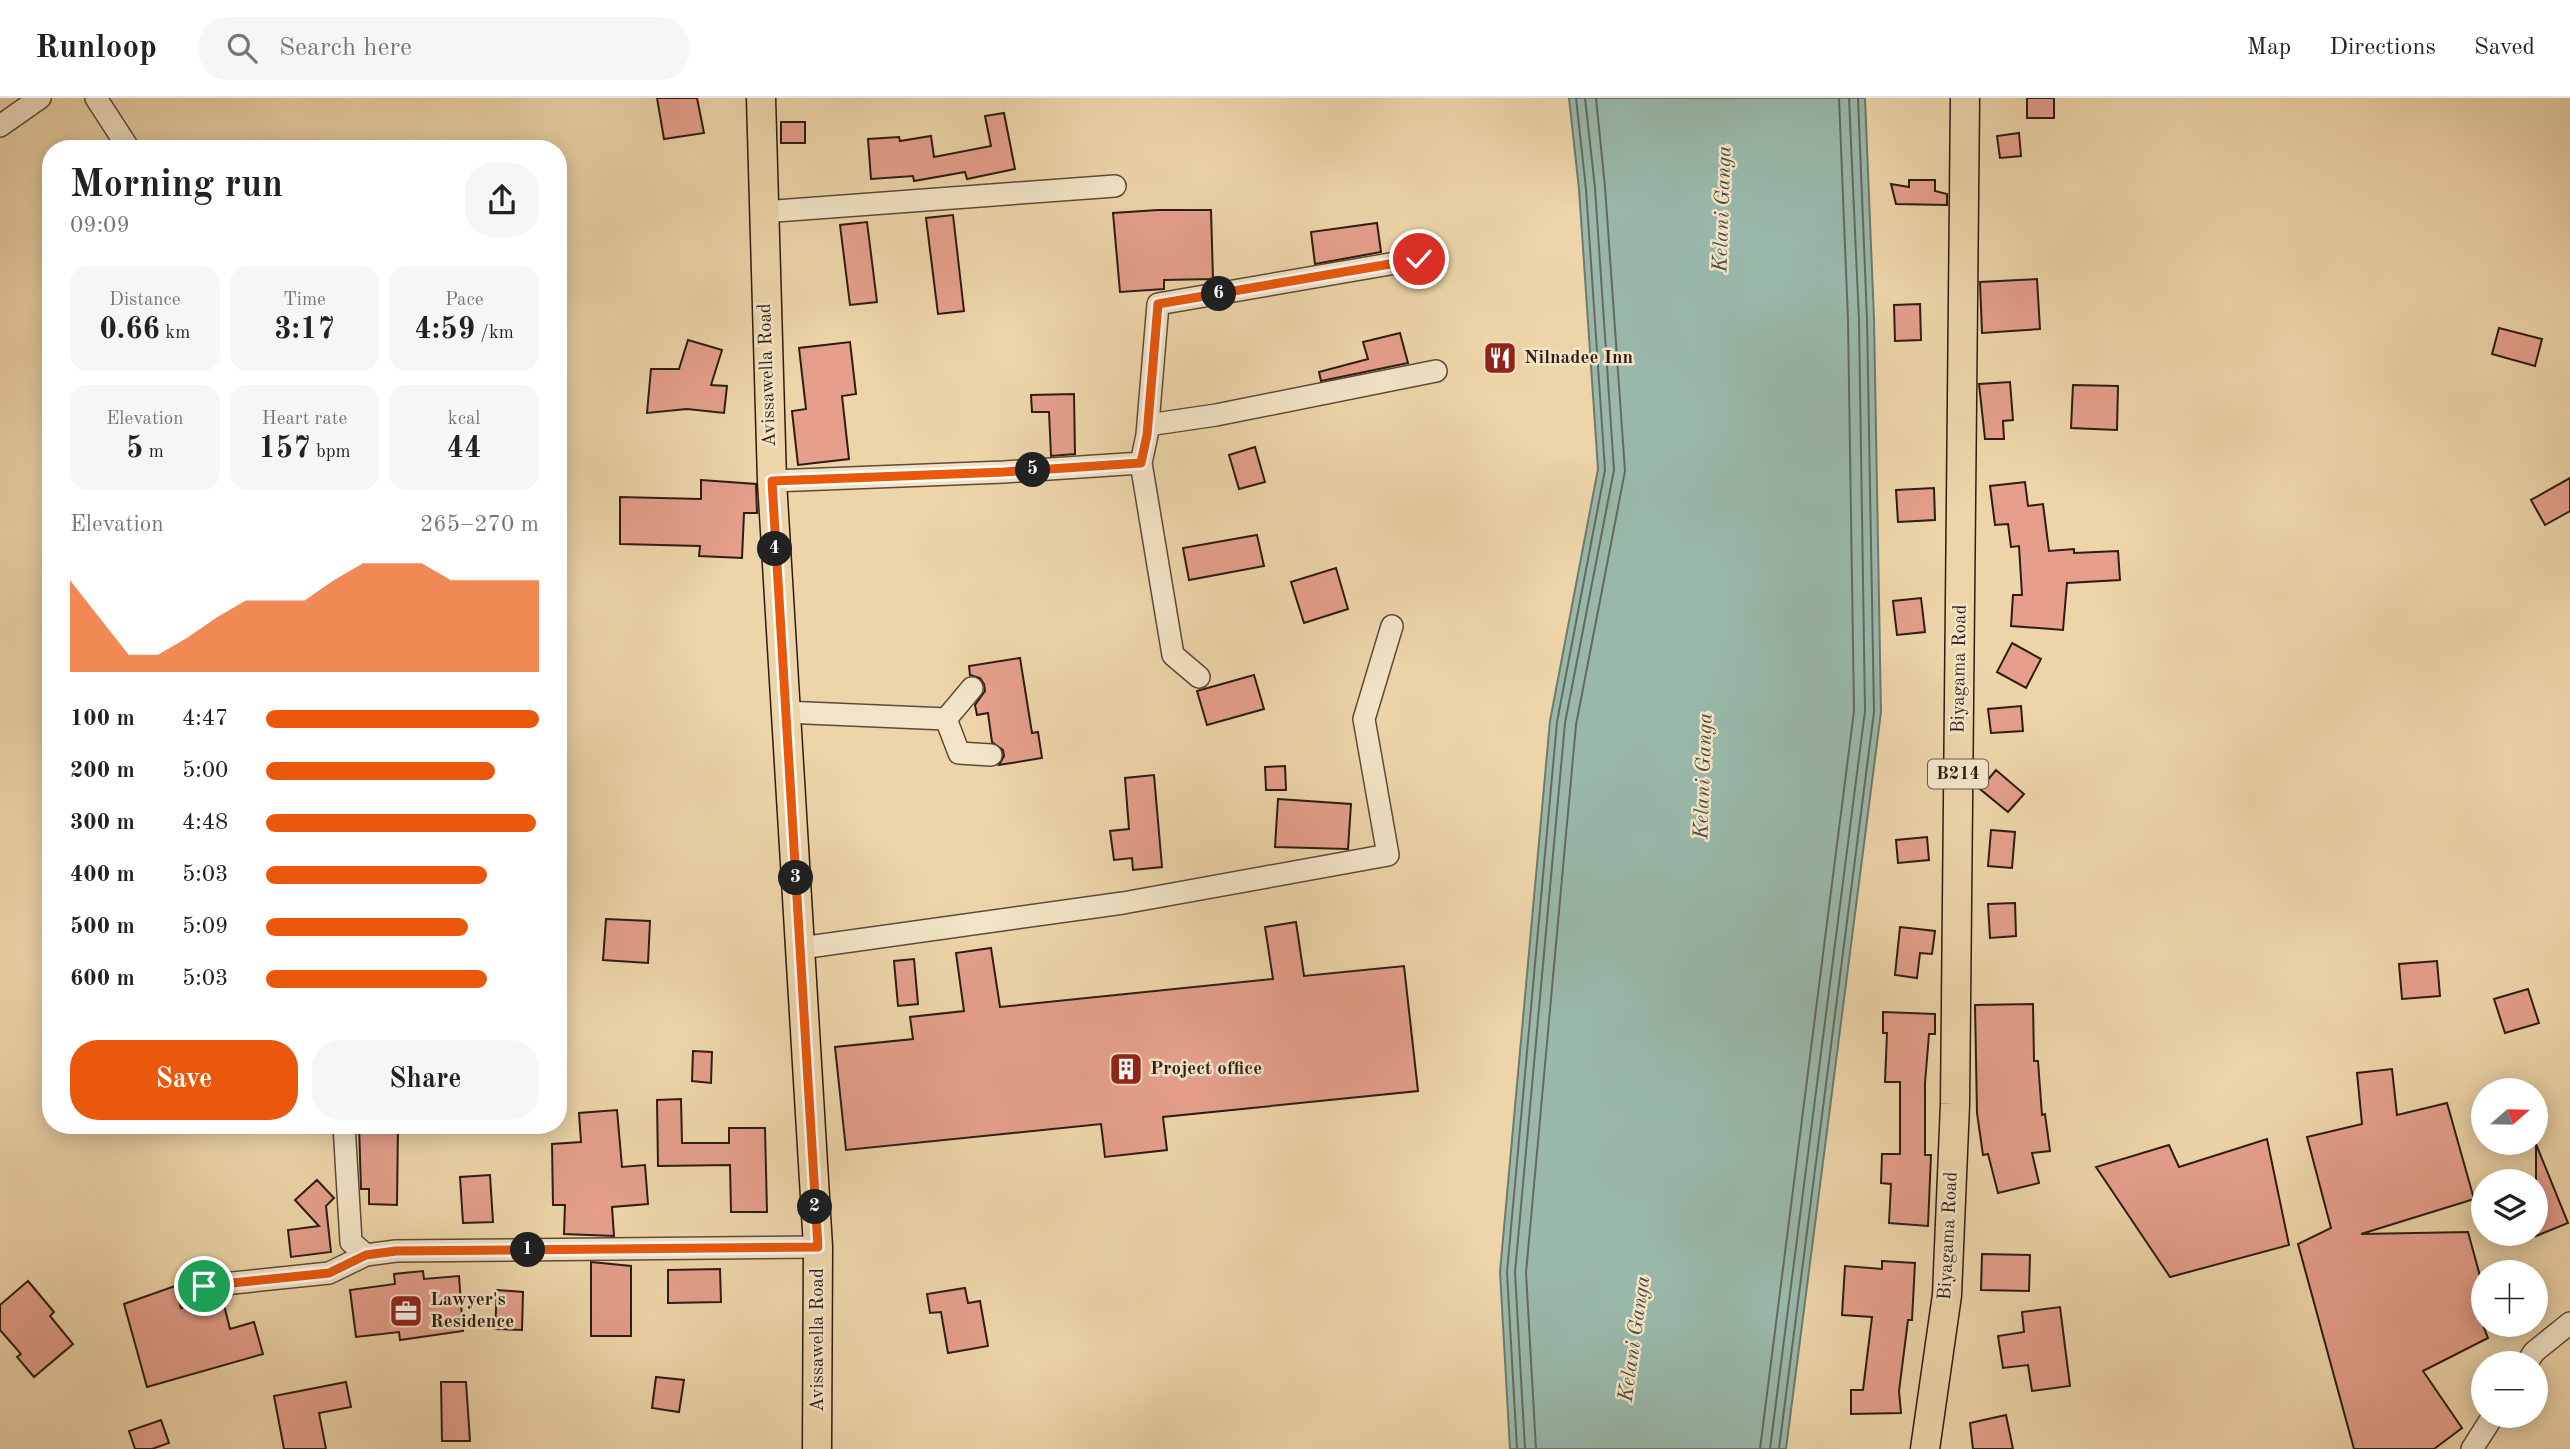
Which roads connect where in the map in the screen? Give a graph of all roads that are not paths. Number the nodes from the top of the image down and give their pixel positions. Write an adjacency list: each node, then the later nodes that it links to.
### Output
1 (40, 98): 5 (street)
2 (96, 98): 6 (street)
3 (761, 98): 8 (main road, Avissawella Road)
4 (1965, 98): 29 (main road, Biyagama Road / B214)
5 (0, 126)
6 (123, 140)
7 (1115, 186): 8 (street)
8 (762, 212): 13 (main road, Avissawella Road)
9 (1419, 259): 11 (street)
10 (1436, 371): 11 (street)
11 (1148, 425): 12 (street)
12 (1141, 463): 13 (street); 15 (street)
13 (772, 481): 17 (main road, Avissawella Road)
14 (1392, 626): 20 (street)
15 (1199, 677)
16 (972, 688): 18 (street)
17 (784, 712): 18 (street); 20 (main road, Avissawella Road)
18 (946, 719): 19 (street)
19 (991, 755)
20 (801, 948): 22 (main road, Avissawella Road)
21 (345, 1134): 23 (street)
22 (818, 1247): 23 (street); 28 (main road, Avissawella Road)
23 (366, 1255): 24 (street)
24 (204, 1286)
25 (2570, 1323): 26 (street)
26 (2535, 1351)
27 (2485, 1428): 30 (street)
28 (817, 1449)
29 (1926, 1449)
30 (2472, 1449)

